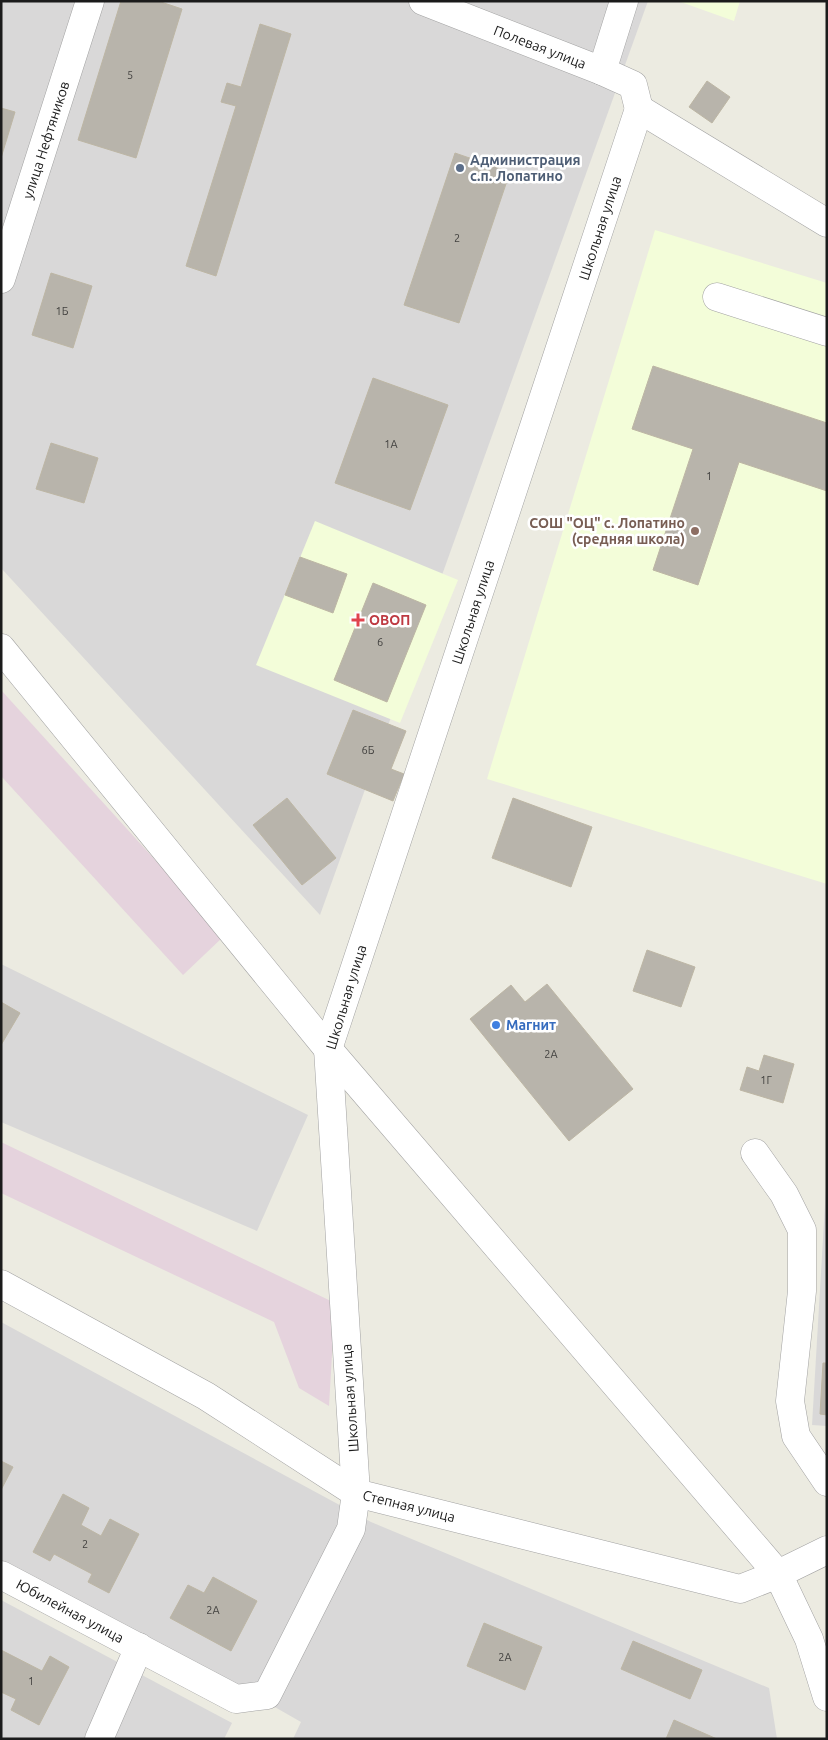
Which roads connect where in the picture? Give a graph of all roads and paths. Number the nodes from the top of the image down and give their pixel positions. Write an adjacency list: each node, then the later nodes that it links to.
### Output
1 (90, 1): 7 (street, улица Нефтяников)
2 (423, 1): 4 (street, Полевая улица)
3 (624, 1): 4 (street)
4 (602, 71): 5 (street, Полевая улица)
5 (640, 109): 6 (street); 11 (street, Школьная улица)
6 (827, 223)
7 (1, 278)
8 (717, 297): 9 (street)
9 (827, 332)
10 (1, 648): 11 (street)
11 (328, 1049): 15 (street, Школьная улица); 17 (street)
12 (755, 1153): 14 (street)
13 (1, 1284): 15 (street, Степная улица)
14 (827, 1482)
15 (356, 1493): 17 (street, Степная улица); 19 (street, Школьная улица)
16 (827, 1550): 17 (street, Степная улица)
17 (778, 1574): 20 (street)
18 (1, 1575): 19 (street, Юбилейная улица)
19 (138, 1647): 21 (street)
20 (827, 1697)
21 (99, 1739)

